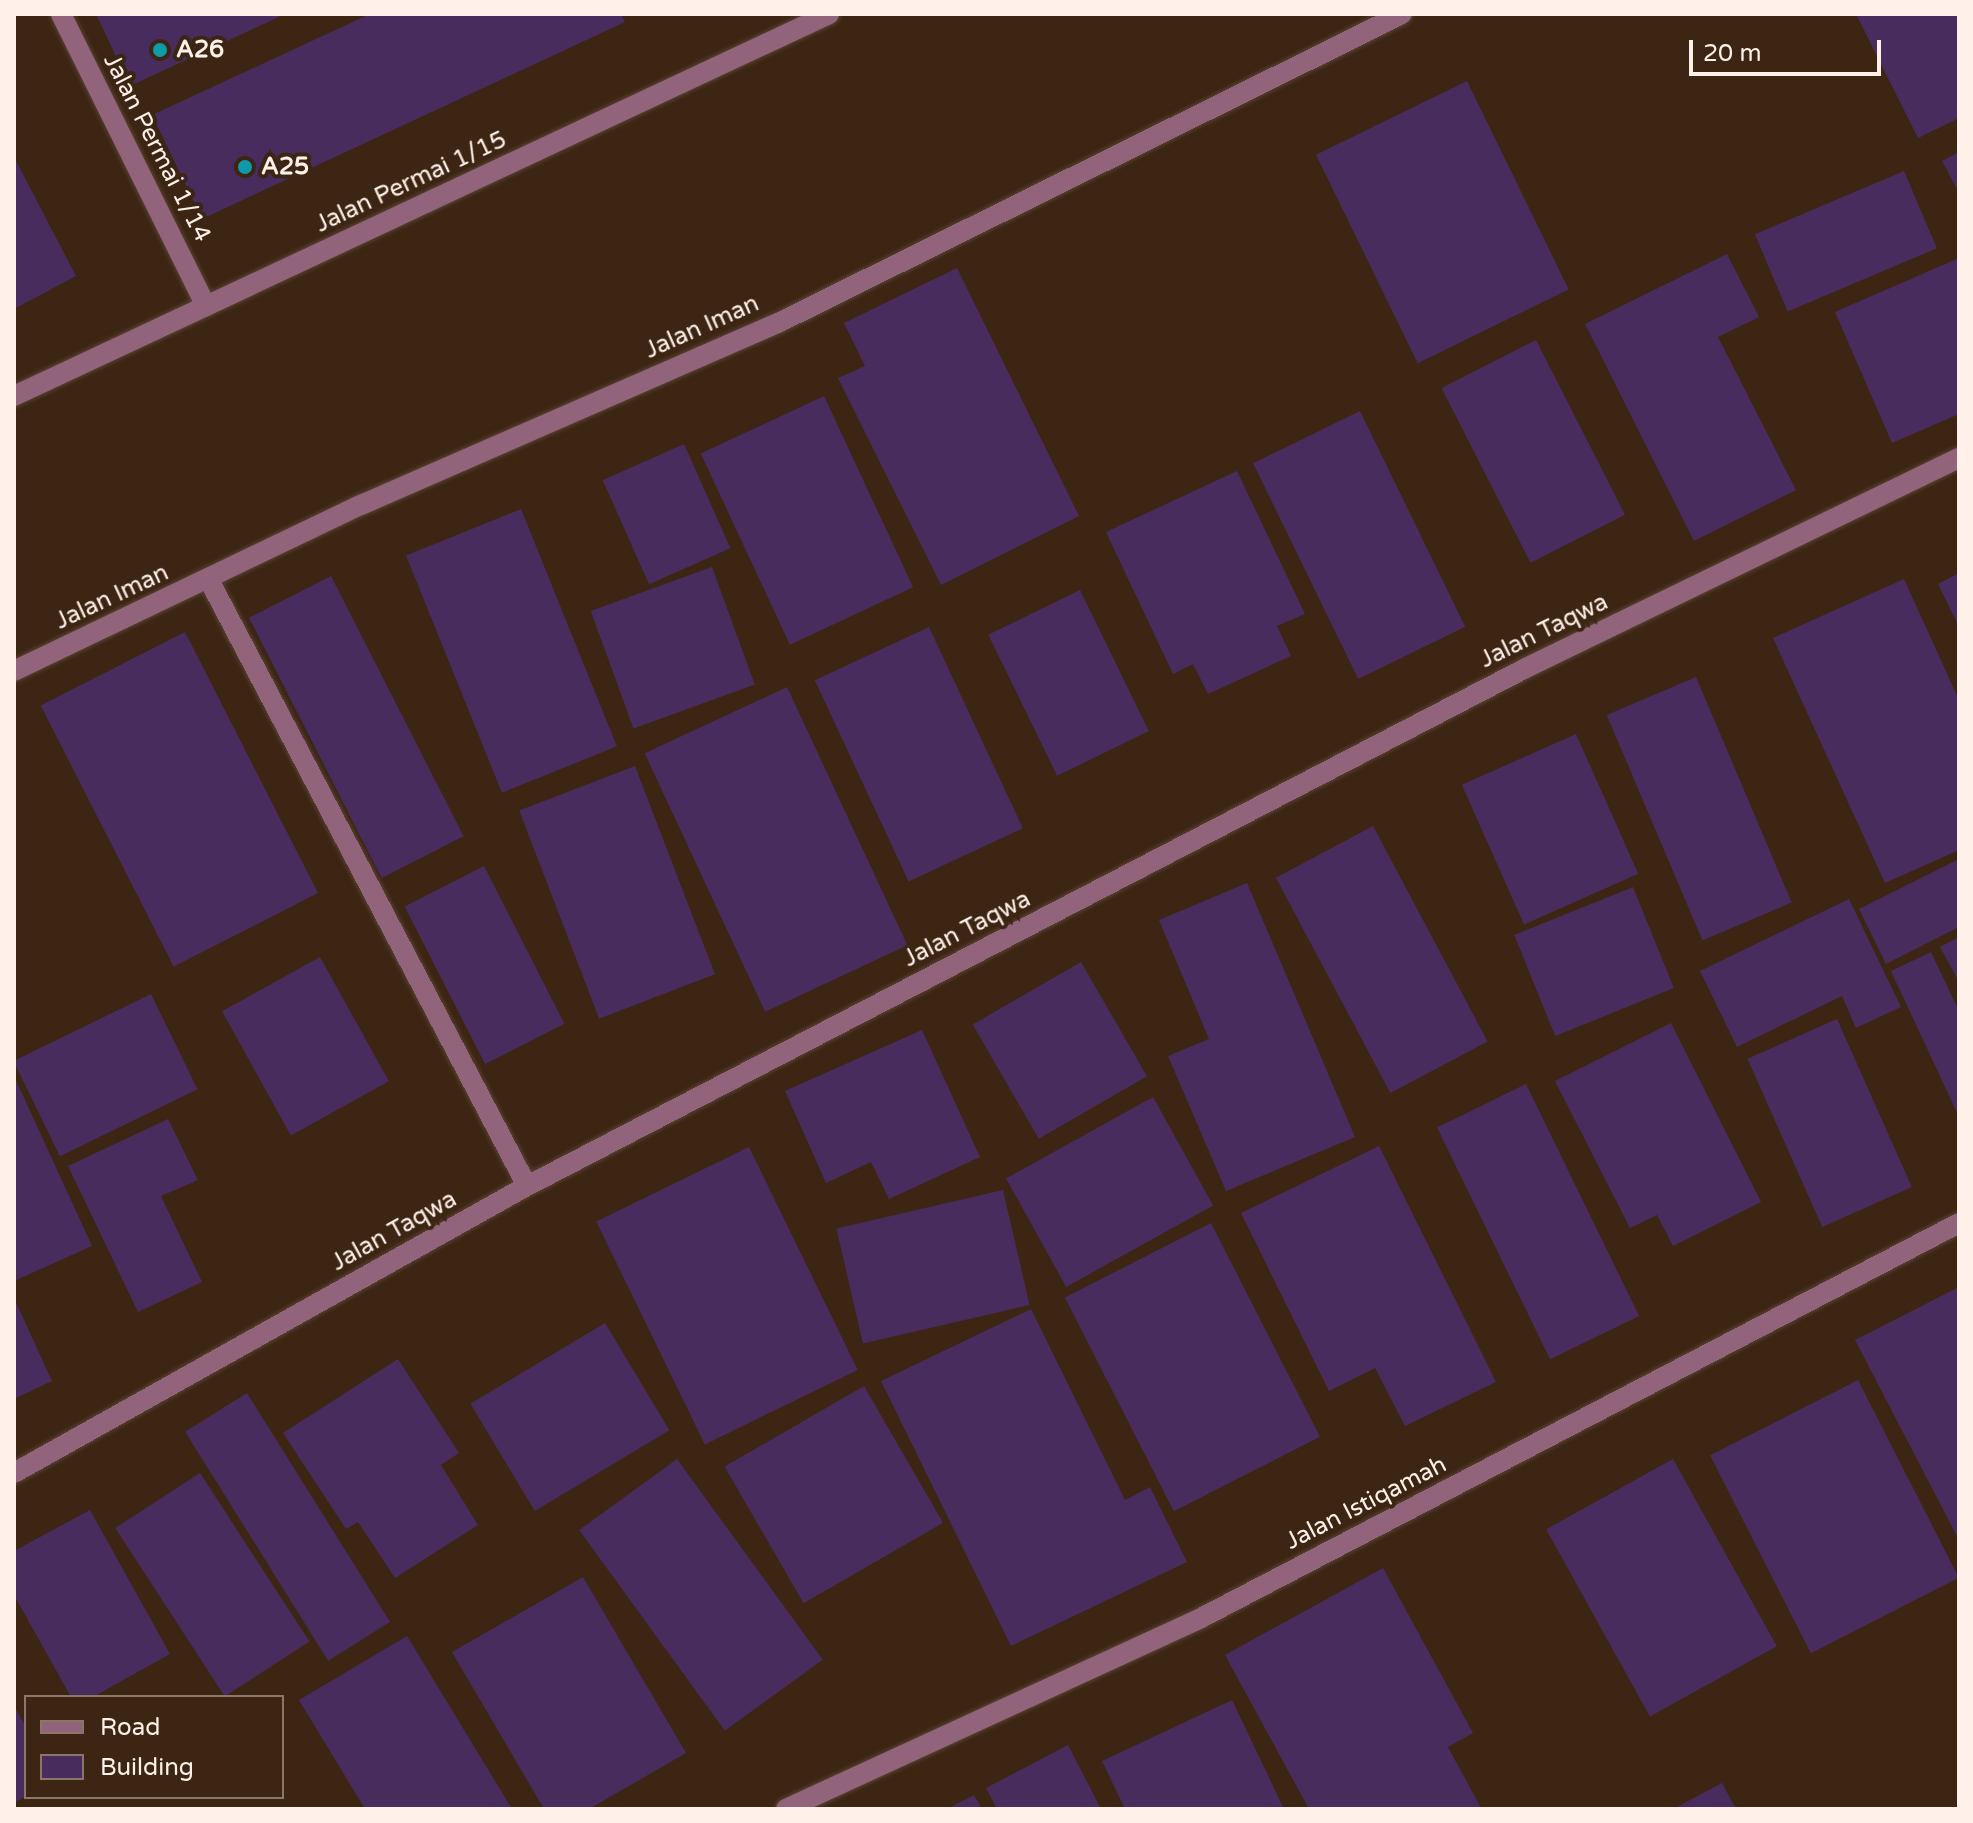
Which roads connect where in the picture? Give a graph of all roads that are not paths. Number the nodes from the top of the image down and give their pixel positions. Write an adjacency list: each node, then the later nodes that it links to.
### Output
1 (61, 14): 4 (street, Jalan Permai 1/14)
2 (829, 14): 4 (street, Jalan Permai 1/15)
3 (1402, 14): 7 (street, Jalan Iman)
4 (206, 306): 5 (street, Jalan Permai 1/15)
5 (14, 396)
6 (1959, 458): 9 (street, Jalan Taqwa)
7 (209, 580): 8 (street, Jalan Iman); 9 (street)
8 (14, 671)
9 (527, 1186): 11 (street, Jalan Taqwa)
10 (1959, 1223): 12 (street, Jalan Istiqamah)
11 (14, 1473)
12 (786, 1809)

